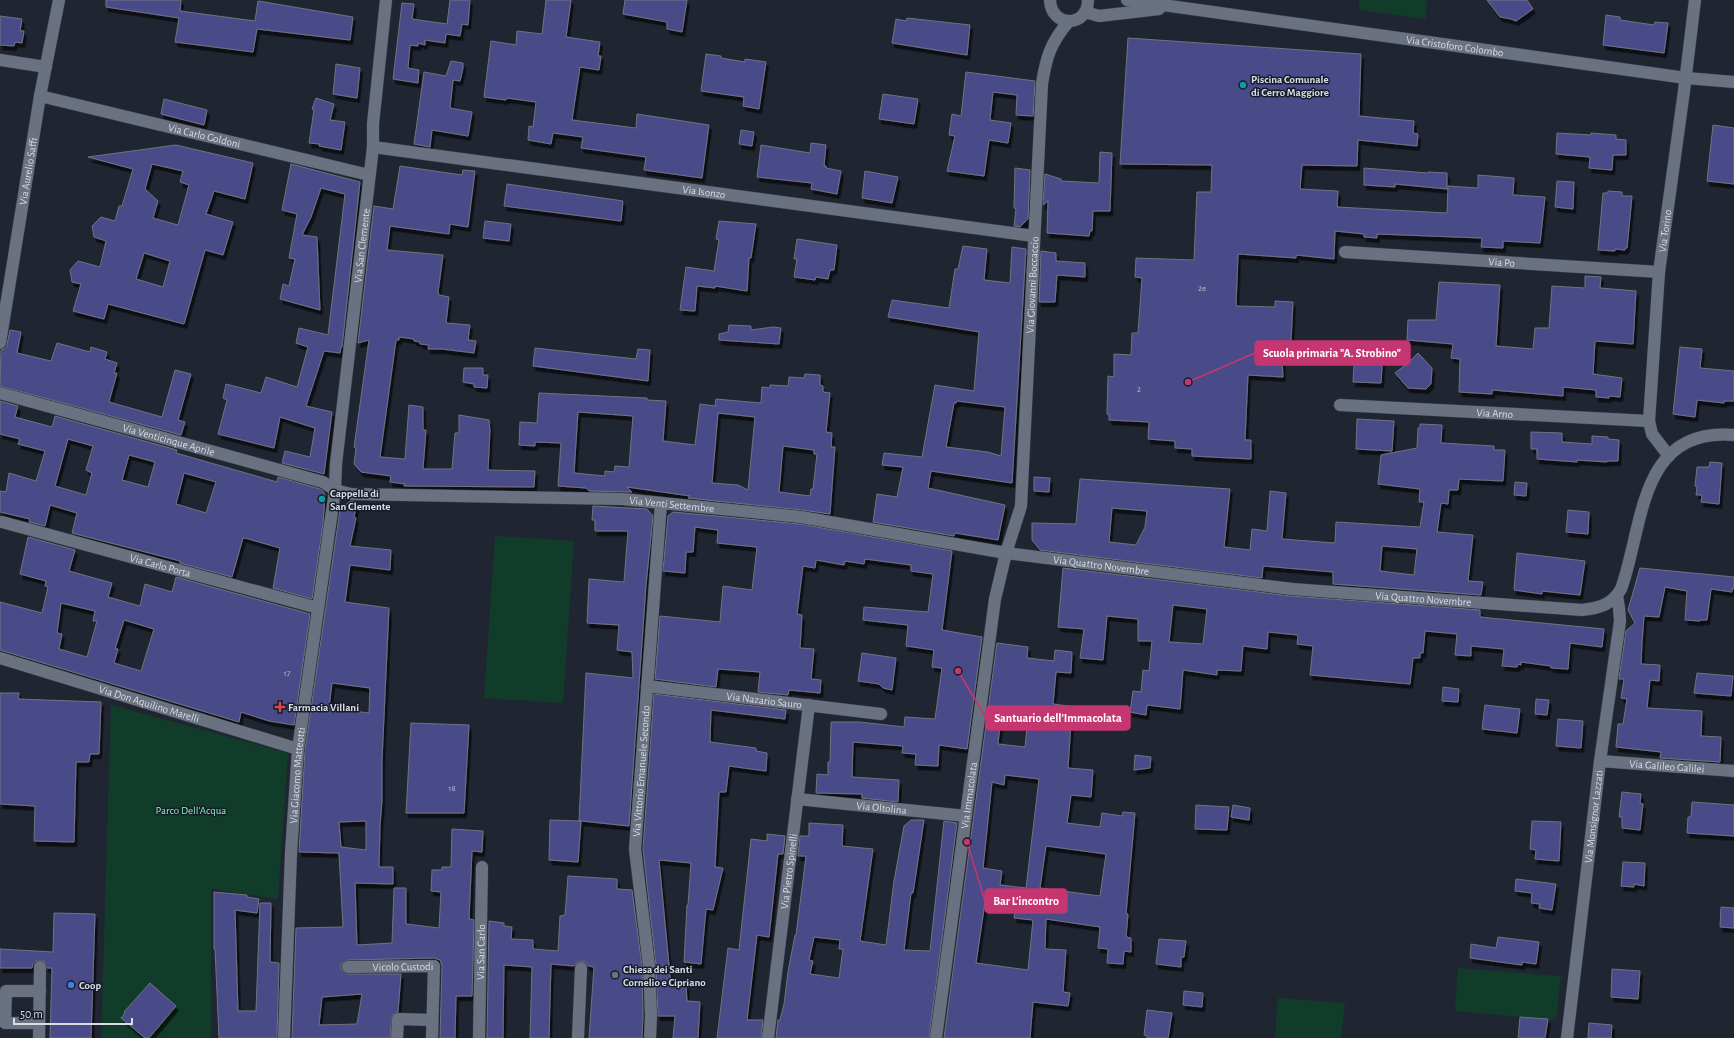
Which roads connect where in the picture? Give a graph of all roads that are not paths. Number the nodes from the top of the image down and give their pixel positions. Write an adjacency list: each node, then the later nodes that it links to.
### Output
1 (59, 0): 11 (street, Via Aurelio Saffi)
2 (386, 0): 15 (street, Via San Clemente)
3 (1050, 0): 9 (street)
4 (1088, 0): 8 (street)
5 (1127, 0): 7 (street, Via Cristoforo Colombo)
6 (1695, 0): 12 (street, Via Torino)
7 (1176, 7): 8 (street, Via Cristoforo Colombo); 12 (street, Via Cristoforo Colombo)
8 (1085, 12): 9 (street)
9 (1069, 21): 17 (street, Via Giovanni Boccaccio)
10 (0, 60): 11 (street)
11 (46, 67): 14 (street, Via Aurelio Saffi)
12 (1686, 78): 13 (street, Via Cristoforo Colombo); 19 (street, Via Torino)
13 (1734, 82)
14 (40, 96): 16 (street, Via Carlo Goldoni); 20 (street, Via Aurelio Saffi)
15 (373, 147): 16 (street, Via San Clemente); 17 (street, Via Isonzo)
16 (369, 175): 26 (street, Via San Clemente)
17 (1034, 236): 29 (street, Via Giovanni Boccaccio)
18 (1345, 252): 19 (street, Via Po)
19 (1659, 272): 23 (street, Via Torino)
20 (0, 343)
21 (0, 393): 26 (street, Via Venticinque Aprile)
22 (1340, 405): 23 (street, Via Arno)
23 (1649, 421): 25 (street, Via Torino)
24 (1734, 435): 25 (street)
25 (1669, 456): 30 (street)
26 (335, 490): 27 (street, Via Venti Settembre); 31 (street, Via Giacomo Matteotti)
27 (661, 503): 29 (street, Via Venti Settembre); 33 (street, Via Vittorio Emanuele Secondo)
28 (2, 522): 31 (street, Via Carlo Porta)
29 (1006, 554): 30 (street, Via Quattro Novembre); 40 (street, Via Immacolata)
30 (1616, 596): 37 (street, Via Monsignor Lazzati)
31 (318, 608): 36 (street, Via Giacomo Matteotti)
32 (0, 658): 36 (street, Via Don Aquilino Marelli)
33 (647, 686): 34 (street, Via Nazario Sauro); 54 (street, Via Vittorio Emanuele Secondo)
34 (809, 705): 35 (street, Via Nazario Sauro); 39 (street, Via Pietro Spinelli)
35 (881, 714)
36 (298, 749): 49 (street, Via Giacomo Matteotti)
37 (1600, 761): 38 (street, Via Galileo Galilei); 57 (street, Via Monsignor Lazzati)
38 (1734, 771)
39 (797, 799): 40 (street, Via Oltolina); 55 (street, Via Pietro Spinelli)
40 (966, 816): 56 (street, Via Immacolata)
41 (482, 867): 52 (street, Via San Carlo)
42 (40, 967): 45 (street)
43 (348, 967): 46 (street, Vicolo Custodi)
44 (581, 968): 53 (street)
45 (40, 992): 47 (street); 47 (street)
46 (432, 1020): 50 (street); 51 (street, Vicolo Custodi)
47 (39, 1023): 48 (street)
48 (39, 1038)
49 (284, 1038)
50 (397, 1038)
51 (432, 1038)
52 (479, 1038)
53 (578, 1038)
54 (650, 1038)
55 (768, 1038)
56 (936, 1038)
57 (1567, 1038)

